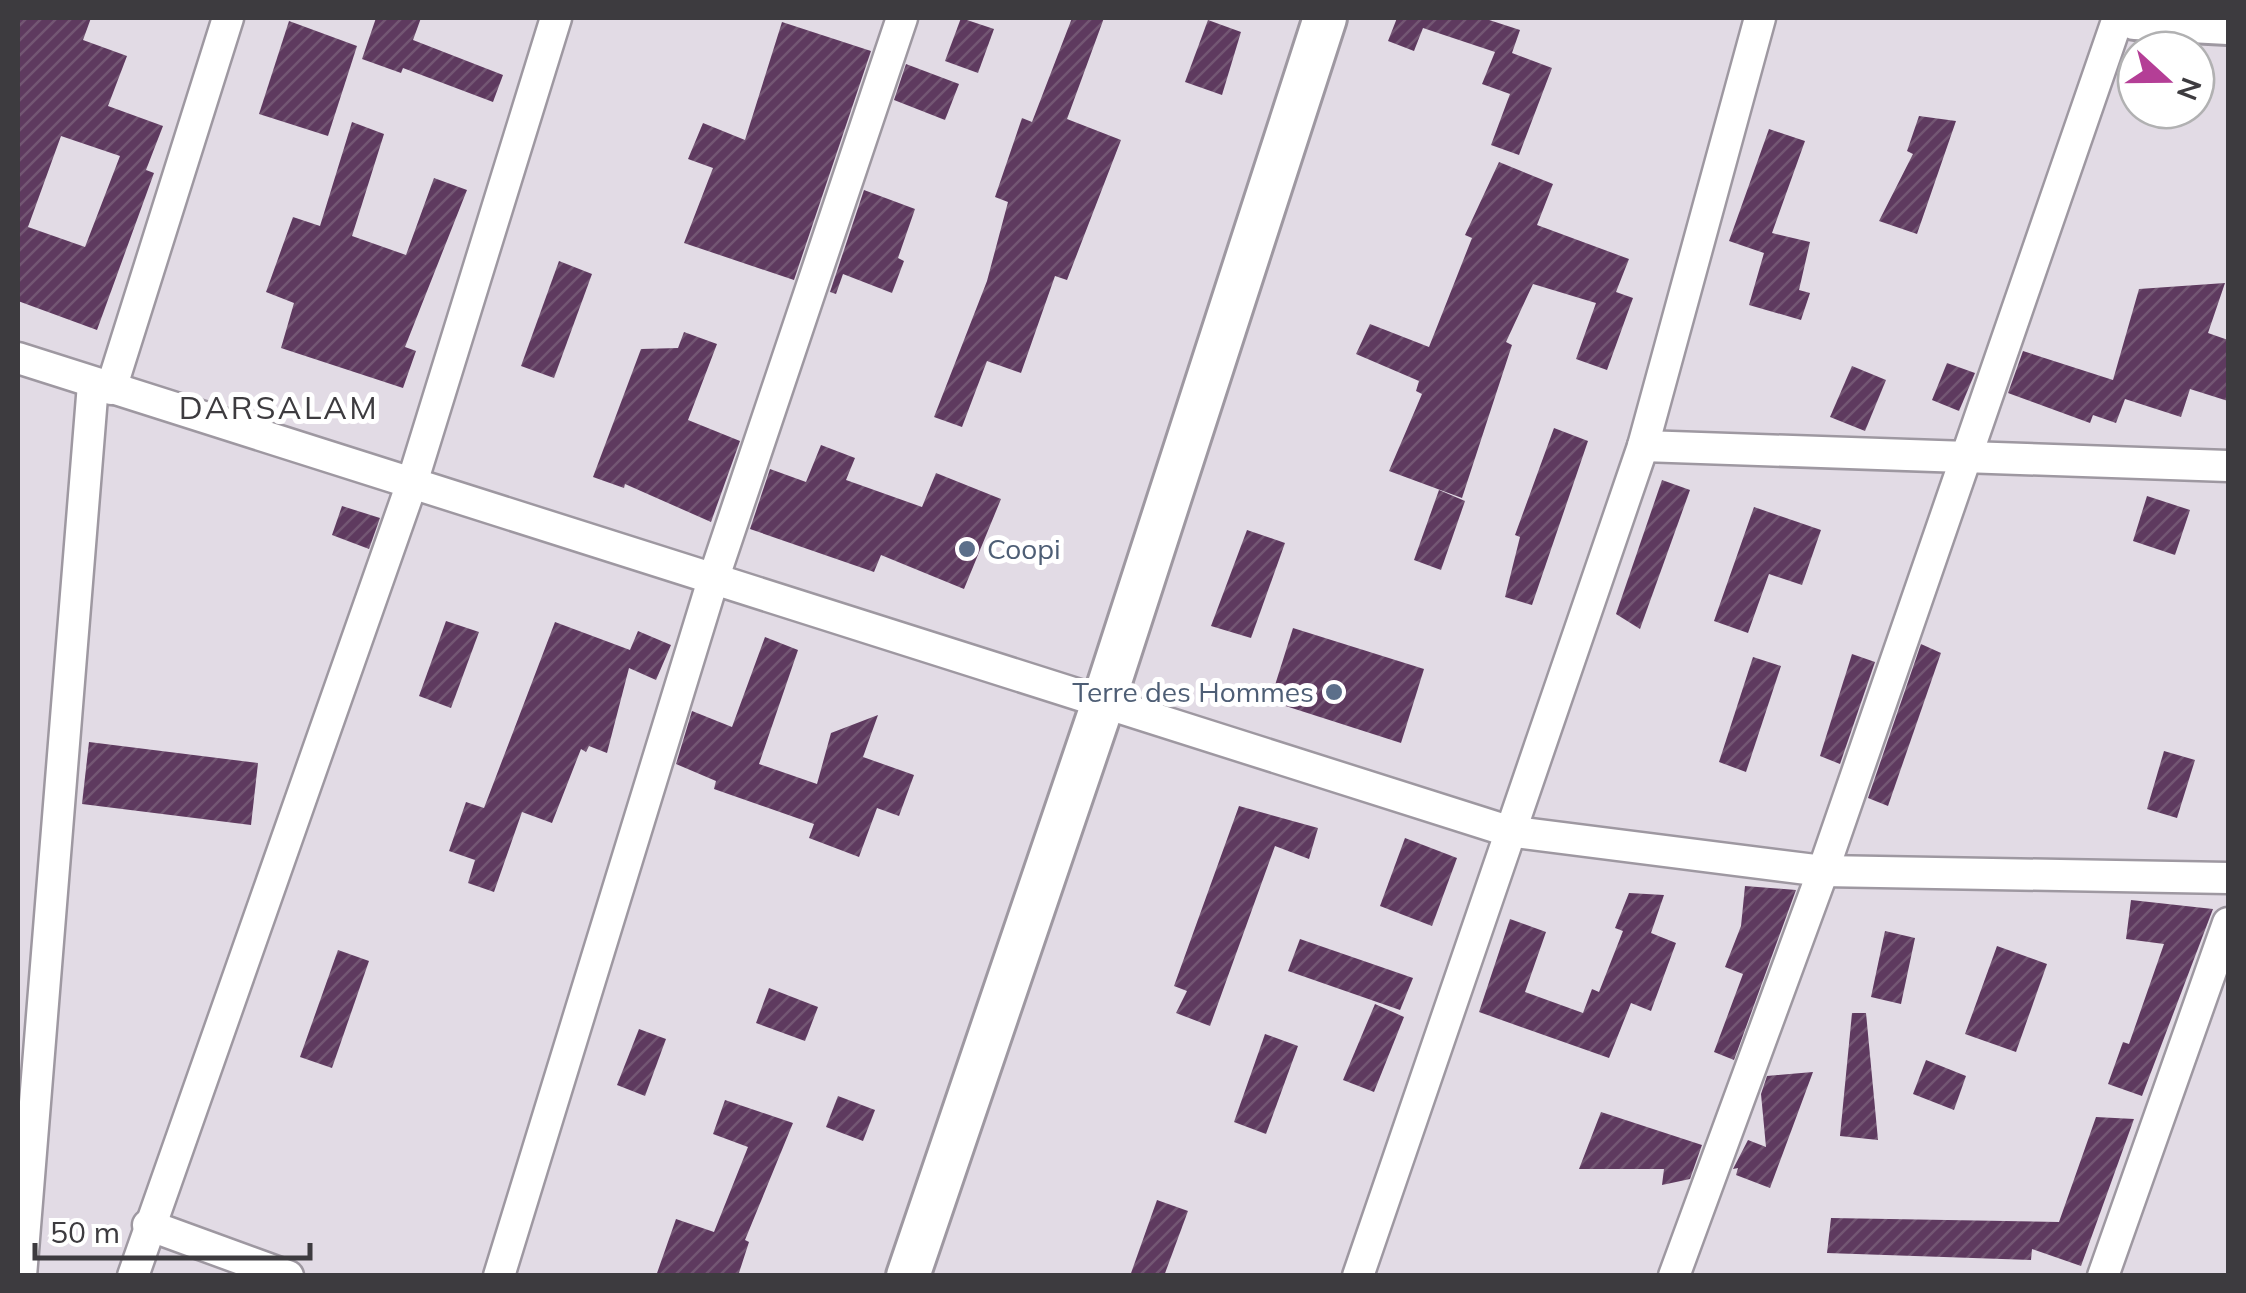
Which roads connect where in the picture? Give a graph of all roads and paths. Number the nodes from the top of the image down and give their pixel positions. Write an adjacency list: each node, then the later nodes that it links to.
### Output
1 (228, 18): 10 (street)
2 (556, 18): 14 (street)
3 (902, 18): 15 (street)
4 (1325, 18): 16 (street)
5 (1760, 18): 11 (street)
6 (2118, 18): 12 (street)
7 (2136, 18): 8 (street)
8 (2228, 23)
9 (18, 358): 10 (street)
10 (102, 387): 14 (street); 22 (street)
11 (1642, 446): 12 (street); 17 (street)
12 (1964, 459): 13 (street); 18 (street)
13 (2228, 466)
14 (412, 483): 15 (street); 21 (street)
15 (714, 580): 16 (street); 25 (street)
16 (1103, 703): 17 (street); 26 (street)
17 (1508, 831): 18 (street); 27 (street)
18 (1824, 871): 19 (street); 28 (street)
19 (2228, 878)
20 (2228, 923): 29 (street)
21 (148, 1225): 23 (street); 24 (street)
22 (21, 1276)
23 (133, 1276)
24 (288, 1276)
25 (499, 1276)
26 (908, 1276)
27 (1358, 1276)
28 (1674, 1276)
29 (2104, 1276)

